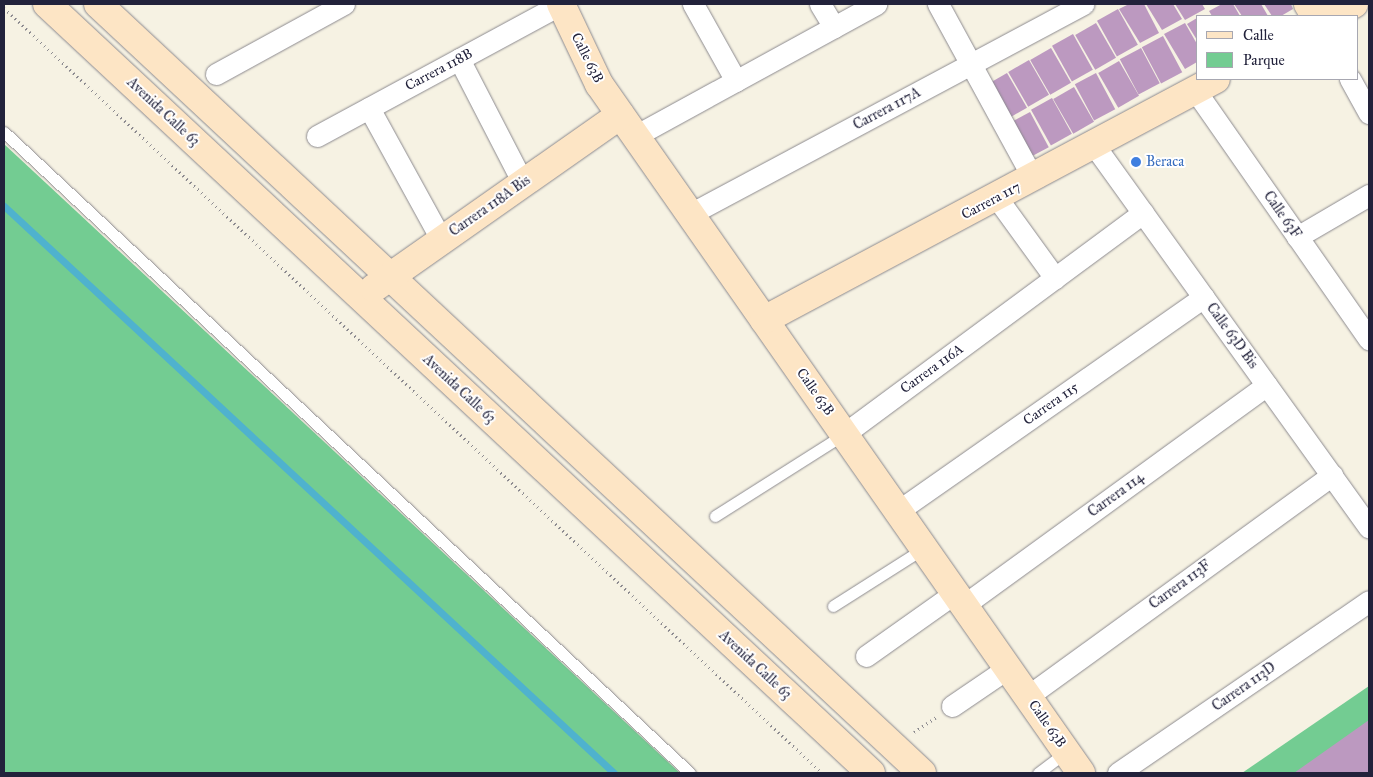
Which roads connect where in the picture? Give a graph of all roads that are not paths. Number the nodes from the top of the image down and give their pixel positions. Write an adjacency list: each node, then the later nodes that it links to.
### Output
1 (47, 4): 37 (main road, Avenida Calle 63)
2 (98, 4): 35 (main road)
3 (344, 4): 17 (street)
4 (561, 4): 15 (street, Carrera 118B); 23 (main road, Calle 63B)
5 (693, 4): 18 (street)
6 (820, 4): 14 (street)
7 (876, 4): 14 (street)
8 (938, 4): 16 (street)
9 (1084, 4): 16 (street, Carrera 117A)
10 (1308, 4): 12 (main road)
11 (1354, 4): 13 (main road)
12 (1314, 15)
13 (1333, 15)
14 (834, 27): 18 (street)
15 (460, 59): 21 (street, Carrera 118B); 28 (street)
16 (969, 64): 27 (street); 32 (street, Carrera 117A)
17 (216, 74)
18 (736, 80): 23 (street)
19 (1351, 80): 22 (street)
20 (1205, 85): 26 (main road, Carrera 117); 33 (street, Calle 63F)
21 (369, 108): 25 (street, Carrera 118B); 34 (street)
22 (1369, 112)
23 (628, 126): 28 (main road, Carrera 118A Bis); 32 (main road, Calle 63B)
24 (4, 132): 57 (lane)
25 (317, 136)
26 (1094, 145): 27 (main road, Carrera 117); 31 (street, Calle 63D Bis)
27 (1033, 178): 30 (main road, Carrera 117)
28 (523, 183): 34 (main road, Carrera 118A Bis)
29 (1369, 195): 33 (street)
30 (997, 198): 36 (street); 40 (main road, Carrera 117)
31 (1143, 213): 36 (street, Carrera 116A); 38 (street, Calle 63D Bis)
32 (690, 214): 40 (main road, Calle 63B)
33 (1297, 237): 39 (street, Calle 63F)
34 (442, 241): 35 (main road, Carrera 118A Bis)
35 (389, 278): 37 (main road, Carrera 118A Bis); 59 (main road)
36 (1055, 278): 43 (street, Carrera 116A)
37 (361, 297): 58 (main road, Avenida Calle 63)
38 (1204, 297): 42 (street, Calle 63D Bis); 45 (street, Carrera 115)
39 (1362, 315): 41 (street, Calle 63F)
40 (764, 320): 43 (main road, Calle 63B)
41 (1369, 339)
42 (1267, 385): 44 (street, Calle 63D Bis); 49 (street, Carrera 114)
43 (844, 434): 45 (main road, Calle 63B); 46 (lane, Carrera 116A)
44 (1332, 475): 47 (street, Calle 63D Bis); 54 (street, Carrera 113F)
45 (898, 511): 48 (main road, Calle 63B)
46 (715, 516)
47 (1369, 527)
48 (924, 548): 49 (main road, Calle 63B); 51 (lane)
49 (960, 599): 52 (street, Carrera 114); 53 (main road, Calle 63B)
50 (1369, 601): 61 (street, Carrera 113D)
51 (833, 606)
52 (866, 656)
53 (1008, 668): 54 (main road, Calle 63B); 55 (street)
54 (1028, 696): 56 (main road, Calle 63B)
55 (952, 706)
56 (1074, 762): 60 (lane)
57 (690, 773)
58 (871, 773)
59 (922, 773)
60 (1038, 773)
61 (1118, 773)

